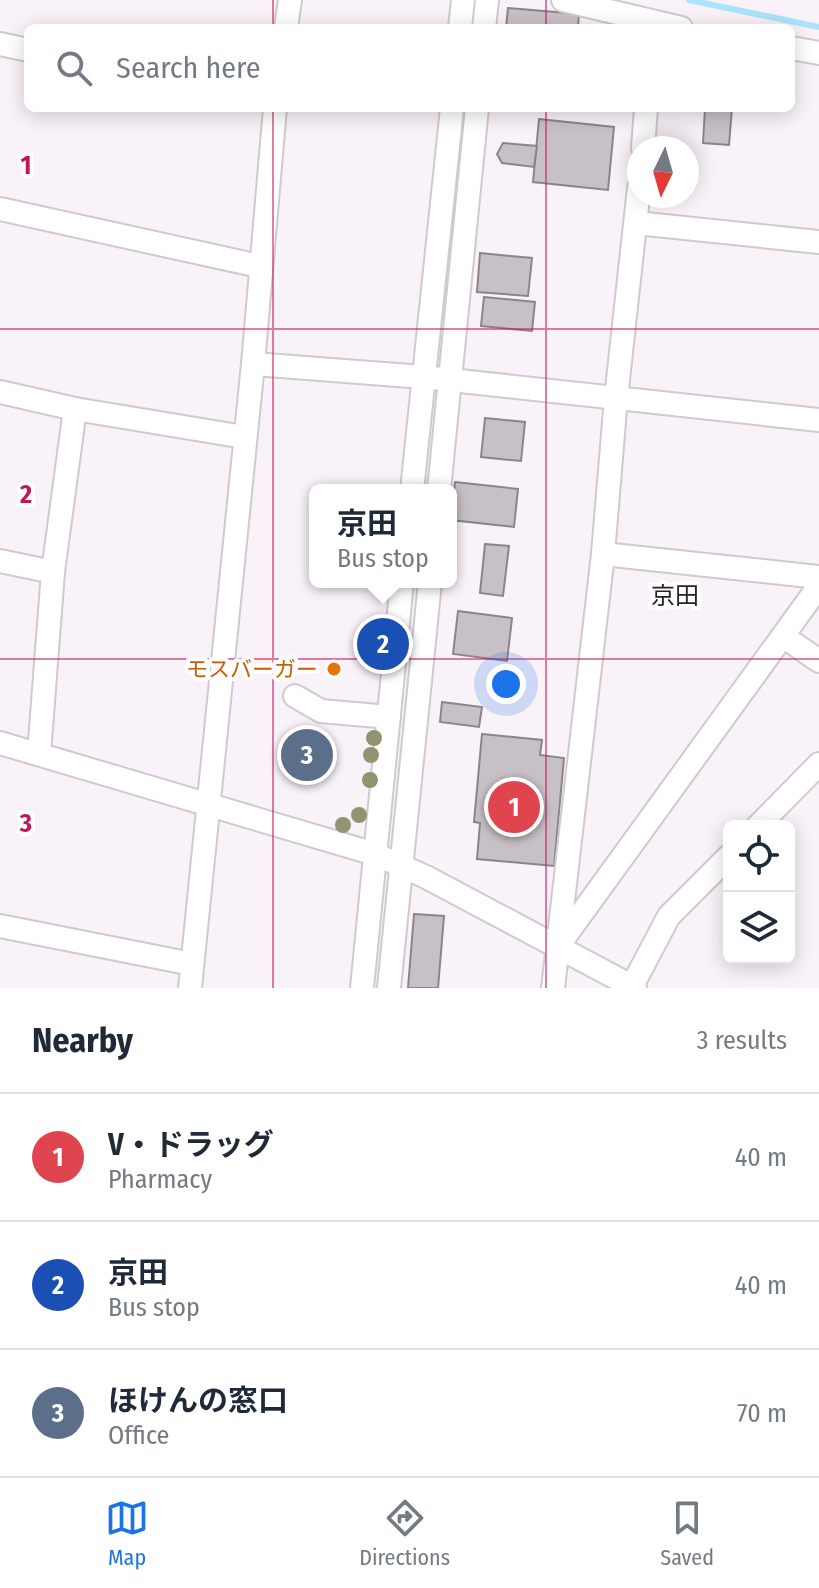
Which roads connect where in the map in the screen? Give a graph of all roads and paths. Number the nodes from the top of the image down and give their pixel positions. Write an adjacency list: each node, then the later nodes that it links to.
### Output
1 (290, 0): 5 (street)
2 (463, 0): 6 (street)
3 (487, 0): 7 (street)
4 (563, 0): 8 (street)
5 (287, 24)
6 (460, 24)
7 (484, 24)
8 (647, 24)
9 (0, 44): 10 (street)
10 (24, 49)
11 (795, 49): 12 (street)
12 (819, 53)
13 (275, 112): 22 (street)
14 (452, 112): 24 (street)
15 (477, 112): 25 (street)
16 (646, 112): 17 (street)
17 (644, 136)
18 (637, 208): 20 (street)
19 (0, 209): 22 (street)
20 (636, 223): 21 (street); 27 (street)
21 (819, 242)
22 (259, 266): 23 (street)
23 (253, 364): 24 (street); 30 (street)
24 (423, 377): 25 (street); 31 (street)
25 (450, 379): 27 (street); 32 (street)
26 (0, 392): 28 (street)
27 (616, 398): 29 (street); 33 (street)
28 (75, 409): 30 (street); 35 (street)
29 (819, 420)
30 (244, 437): 47 (street)
31 (413, 484)
32 (440, 484)
33 (603, 554): 36 (street); 53 (street)
34 (0, 561): 35 (street)
35 (53, 572): 45 (street)
36 (819, 577)
37 (819, 586): 40 (street)
38 (401, 588): 43 (street)
39 (429, 588): 51 (street)
40 (783, 636): 41 (street); 53 (street)
41 (819, 661)
42 (295, 696): 43 (street)
43 (389, 717): 49 (street)
44 (0, 743): 45 (street)
45 (39, 754): 47 (street)
46 (819, 764): 48 (street)
47 (208, 806): 49 (street); 54 (street)
48 (764, 820)
49 (375, 854): 51 (street); 57 (street)
50 (723, 862): 55 (street)
51 (402, 865): 53 (street); 58 (street)
52 (0, 926): 54 (street)
53 (557, 947): 55 (street); 59 (street)
54 (192, 964): 56 (street)
55 (634, 987)
56 (190, 988)
57 (362, 988)
58 (389, 988)
59 (553, 988)

